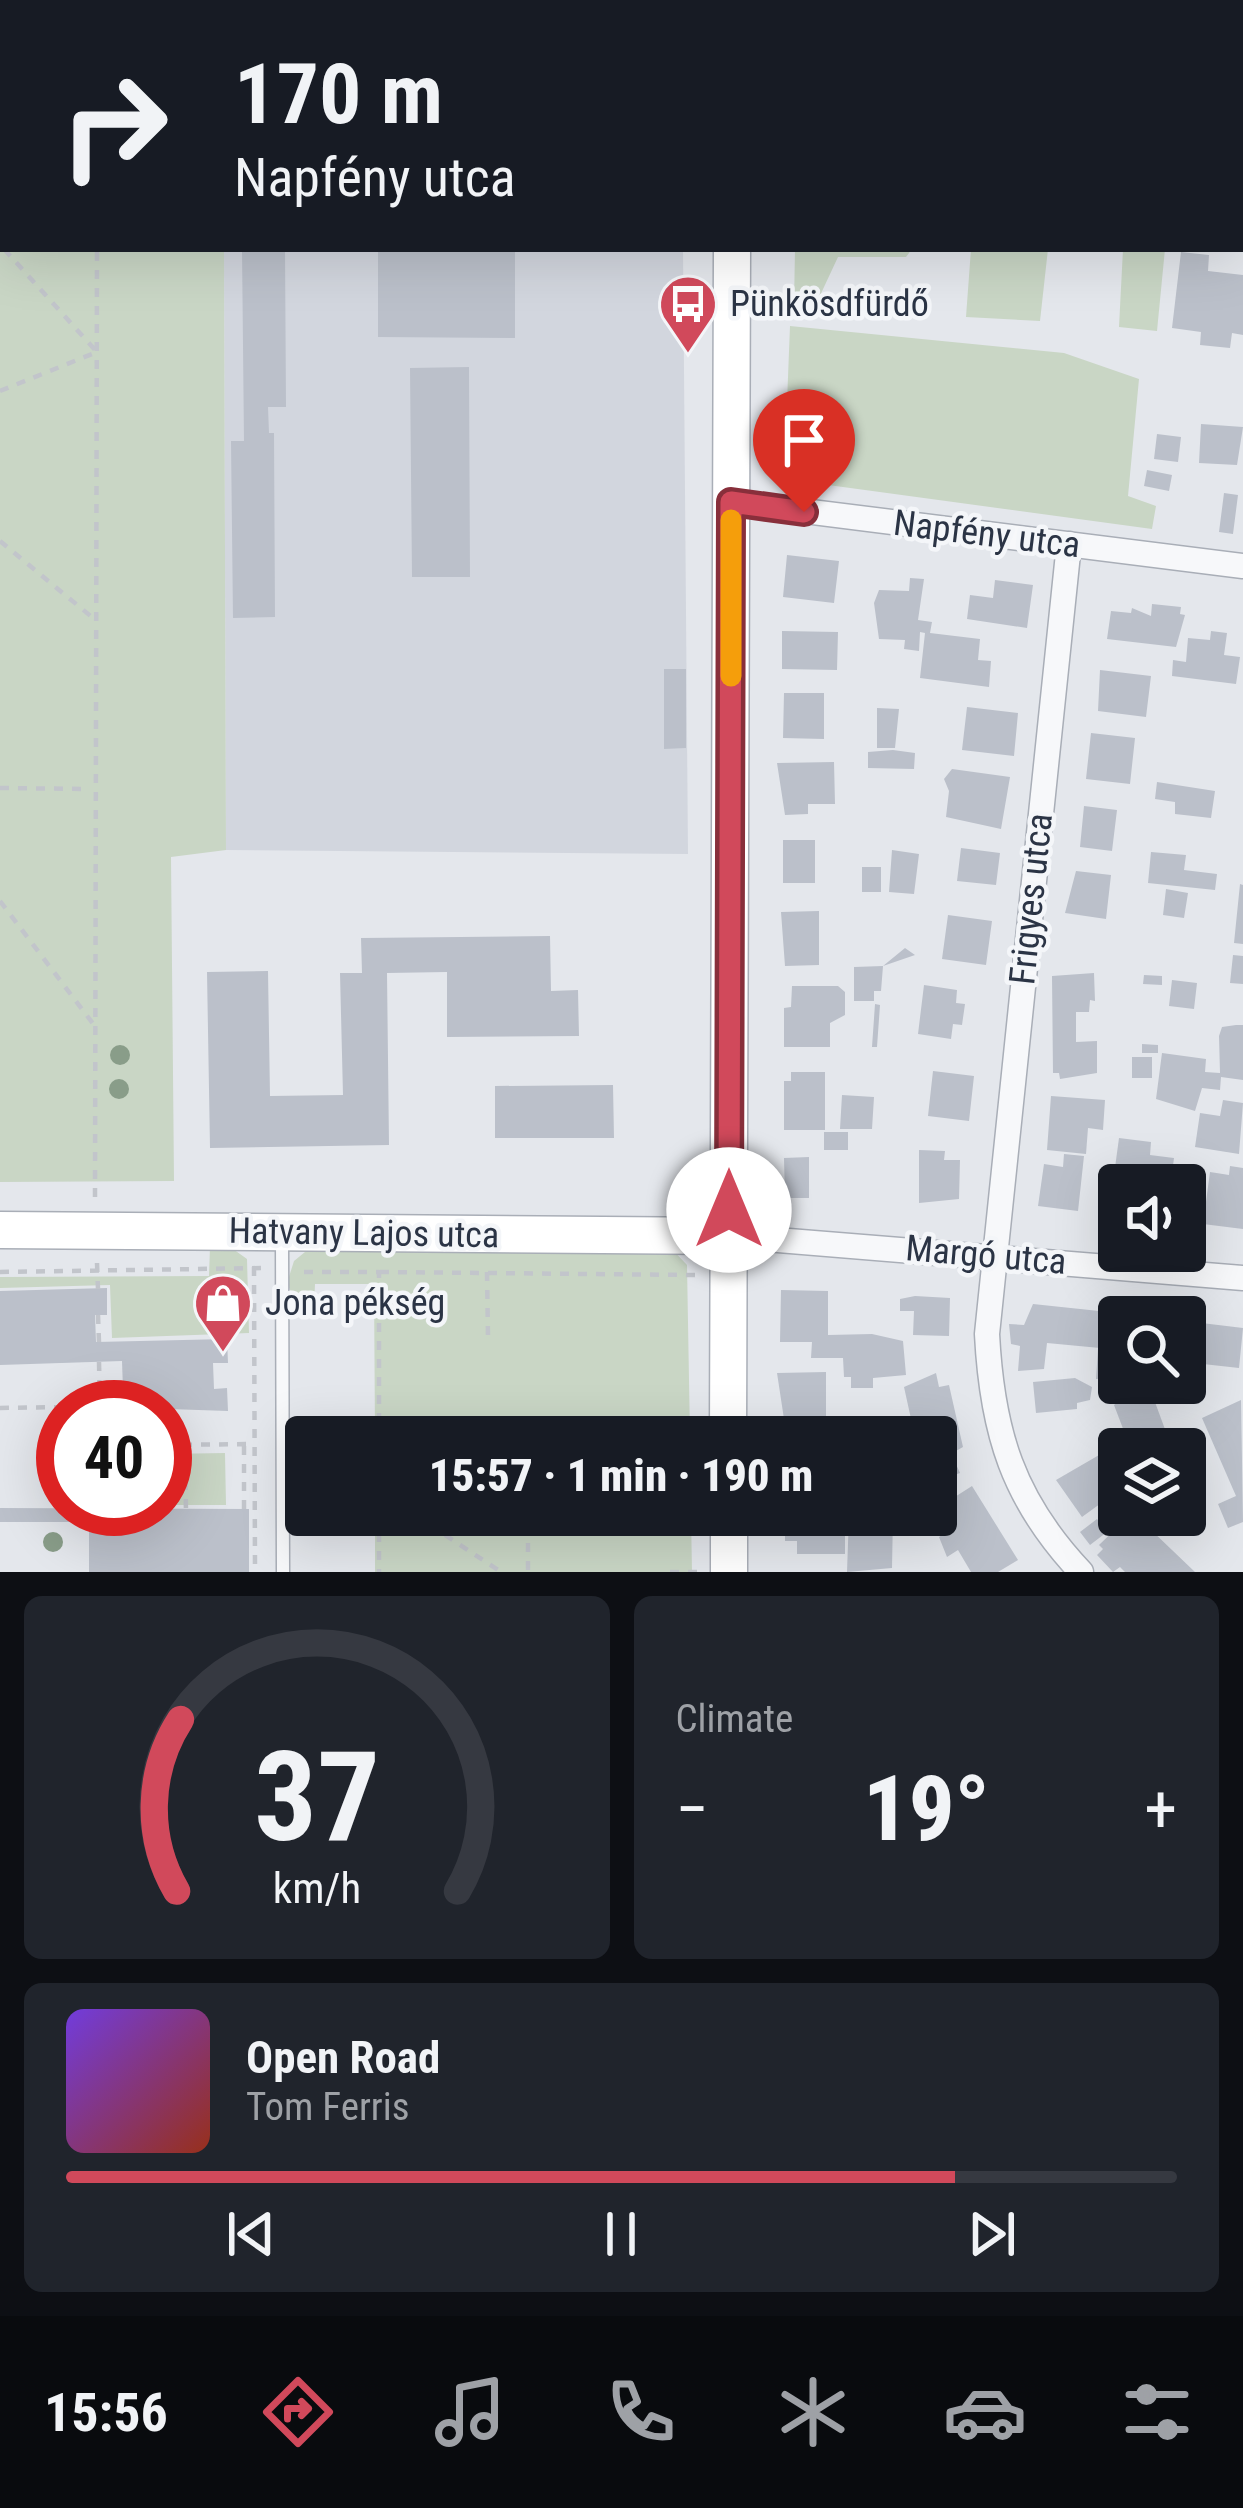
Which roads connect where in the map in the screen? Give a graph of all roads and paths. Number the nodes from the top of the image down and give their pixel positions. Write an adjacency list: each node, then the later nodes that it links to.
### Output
1 (7, 252): 4 (path)
2 (98, 252): 4 (path)
3 (733, 252): 6 (street)
4 (97, 352): 5 (path); 10 (path)
5 (0, 392)
6 (731, 502): 8 (street, Napfény utca); 18 (street)
7 (0, 541): 10 (path)
8 (1069, 544): 9 (street, Napfény utca); 19 (street, Frigyes utca)
9 (1243, 566)
10 (92, 617): 12 (path)
11 (0, 788): 12 (path)
12 (93, 788): 14 (path)
13 (0, 901): 14 (path)
14 (94, 1025): 15 (path)
15 (95, 1204)
16 (0, 1230): 17 (street, Hatvany Lajos utca)
17 (282, 1232): 18 (street, Hatvany Lajos utca); 21 (lane)
18 (728, 1236): 19 (street, Margó utca); 37 (street)
19 (993, 1254): 27 (street, Margó utca); 55 (street, Frigyes utca)
20 (254, 1267): 21 (path); 23 (path); 39 (path)
21 (282, 1271): 24 (path); 40 (lane)
22 (695, 1271): 25 (path)
23 (97, 1272): 26 (path); 28 (path)
24 (379, 1272): 25 (path); 36 (path)
25 (487, 1272): 30 (path)
26 (0, 1273)
27 (1243, 1278)
28 (98, 1289)
29 (98, 1315): 31 (path)
30 (488, 1337)
31 (99, 1342)
32 (99, 1362): 33 (path)
33 (99, 1380)
34 (36, 1407): 35 (path)
35 (0, 1408)
36 (379, 1416)
37 (728, 1416)
38 (244, 1444): 39 (path); 41 (path); 42 (path)
39 (256, 1444): 40 (path); 42 (path)
40 (283, 1444): 48 (lane)
41 (192, 1445)
42 (249, 1512): 47 (path)
43 (379, 1536): 49 (path)
44 (447, 1536): 50 (path)
45 (728, 1536): 54 (street)
46 (528, 1543): 51 (path)
47 (255, 1572)
48 (283, 1572)
49 (379, 1572)
50 (500, 1572)
51 (528, 1572)
52 (670, 1572): 53 (path)
53 (699, 1572)
54 (729, 1572)
55 (1081, 1572)

